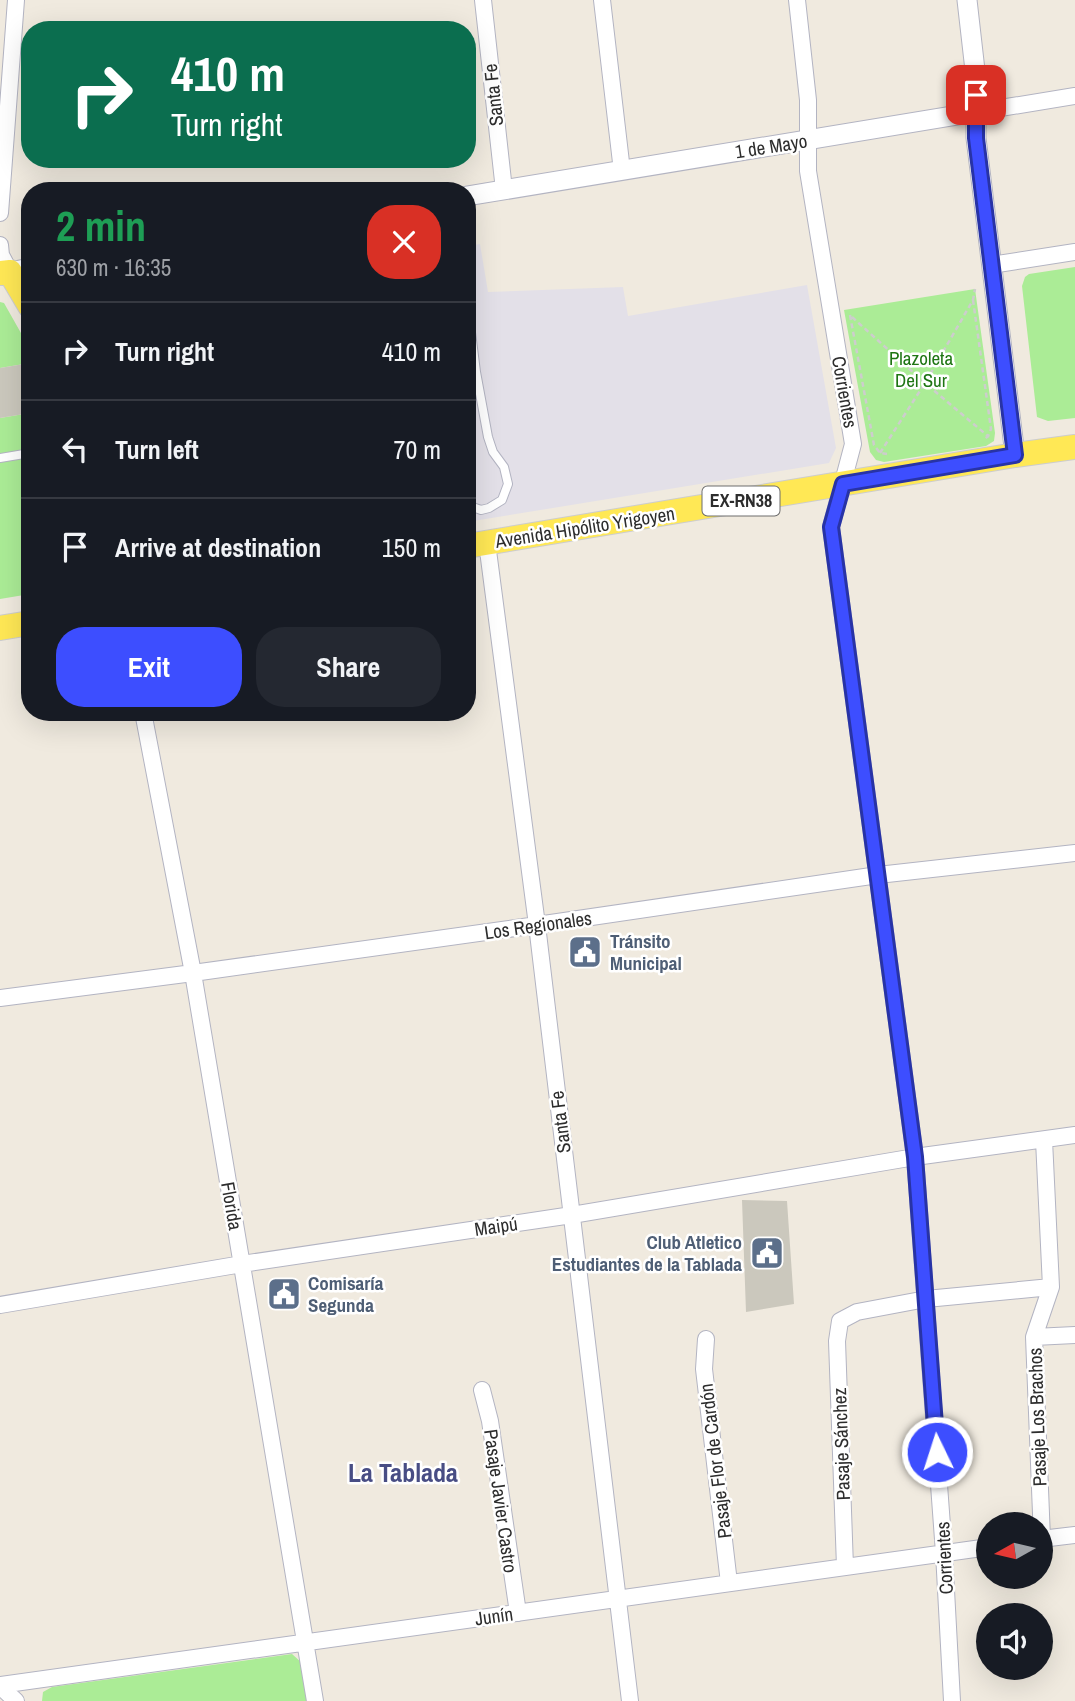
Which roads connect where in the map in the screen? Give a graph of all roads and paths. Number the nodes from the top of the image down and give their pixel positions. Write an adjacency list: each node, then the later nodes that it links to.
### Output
1 (16, 0): 12 (street)
2 (483, 0): 10 (street, Santa Fe)
3 (602, 0): 9 (street)
4 (797, 0): 8 (street, Corrientes)
5 (967, 0): 7 (street)
6 (1075, 96): 7 (street, 1 de Mayo)
7 (976, 112): 8 (street, 1 de Mayo); 15 (street)
8 (809, 140): 9 (street, 1 de Mayo); 33 (street, Corrientes)
9 (622, 171): 10 (street, 1 de Mayo)
10 (504, 190): 11 (street, 1 de Mayo)
11 (476, 195)
12 (0, 212)
13 (0, 245): 16 (street)
14 (1075, 253): 15 (street)
15 (991, 265): 30 (street)
16 (13, 271): 17 (main road)
17 (21, 287)
18 (975, 289): 19 (path)
19 (973, 300): 23 (path); 24 (path)
20 (844, 310): 21 (path)
21 (850, 315): 23 (path); 27 (path)
22 (476, 372): 34 (lane)
23 (925, 383): 24 (path); 27 (path)
24 (988, 436): 25 (path); 30 (path)
25 (983, 440)
26 (1075, 447): 30 (main road, Avenida Hipólito Yrigoyen / EX-RN38)
27 (880, 453): 29 (path); 32 (path)
28 (21, 454): 31 (lane)
29 (889, 455)
30 (1015, 455): 33 (main road, Avenida Hipólito Yrigoyen / EX-RN38)
31 (0, 458)
32 (876, 460)
33 (843, 484): 35 (main road, Avenida Hipólito Yrigoyen / EX-RN38); 40 (street, Corrientes)
34 (476, 508)
35 (477, 545): 41 (street, Santa Fe)
36 (21, 624): 37 (main road)
37 (0, 628)
38 (145, 721): 42 (street, Florida)
39 (1075, 853): 40 (street, Los Regionales)
40 (878, 875): 41 (street, Los Regionales); 46 (street, Corrientes)
41 (537, 925): 42 (street, Los Regionales); 47 (street, Santa Fe)
42 (193, 973): 43 (street, Los Regionales); 48 (street, Florida)
43 (0, 998)
44 (1075, 1135): 45 (street, Maipú)
45 (1044, 1140): 46 (street, Maipú); 49 (street, Pasaje Los Brachos)
46 (915, 1157): 47 (street, Maipú); 50 (street, Corrientes)
47 (572, 1215): 48 (street, Maipú); 63 (street, Santa Fe)
48 (242, 1264): 51 (street, Maipú); 65 (street, Florida)
49 (1051, 1287): 50 (street); 53 (street, Pasaje Los Brachos)
50 (926, 1299): 60 (street, Corrientes); 61 (street, Pasaje Sánchez)
51 (0, 1305)
52 (1075, 1335): 53 (street, Pasaje Los Brachos)
53 (1034, 1337): 56 (street, Pasaje Los Brachos)
54 (706, 1339): 62 (street, Pasaje Flor de Cardón)
55 (482, 1390): 64 (street, Pasaje Javier Castro)
56 (1041, 1512)
57 (1075, 1535): 58 (street)
58 (1054, 1538)
59 (976, 1549): 60 (street, Junín)
60 (944, 1553): 61 (street, Junín); 70 (street, Corrientes)
61 (845, 1567): 62 (street, Junín)
62 (729, 1583): 63 (street, Junín)
63 (618, 1598): 64 (street, Junín); 69 (street, Santa Fe)
64 (517, 1612): 65 (street, Junín)
65 (305, 1643): 66 (street, Junín); 68 (street, Florida)
66 (0, 1685): 67 (street)
67 (16, 1701)
68 (315, 1701)
69 (630, 1701)
70 (952, 1701)

